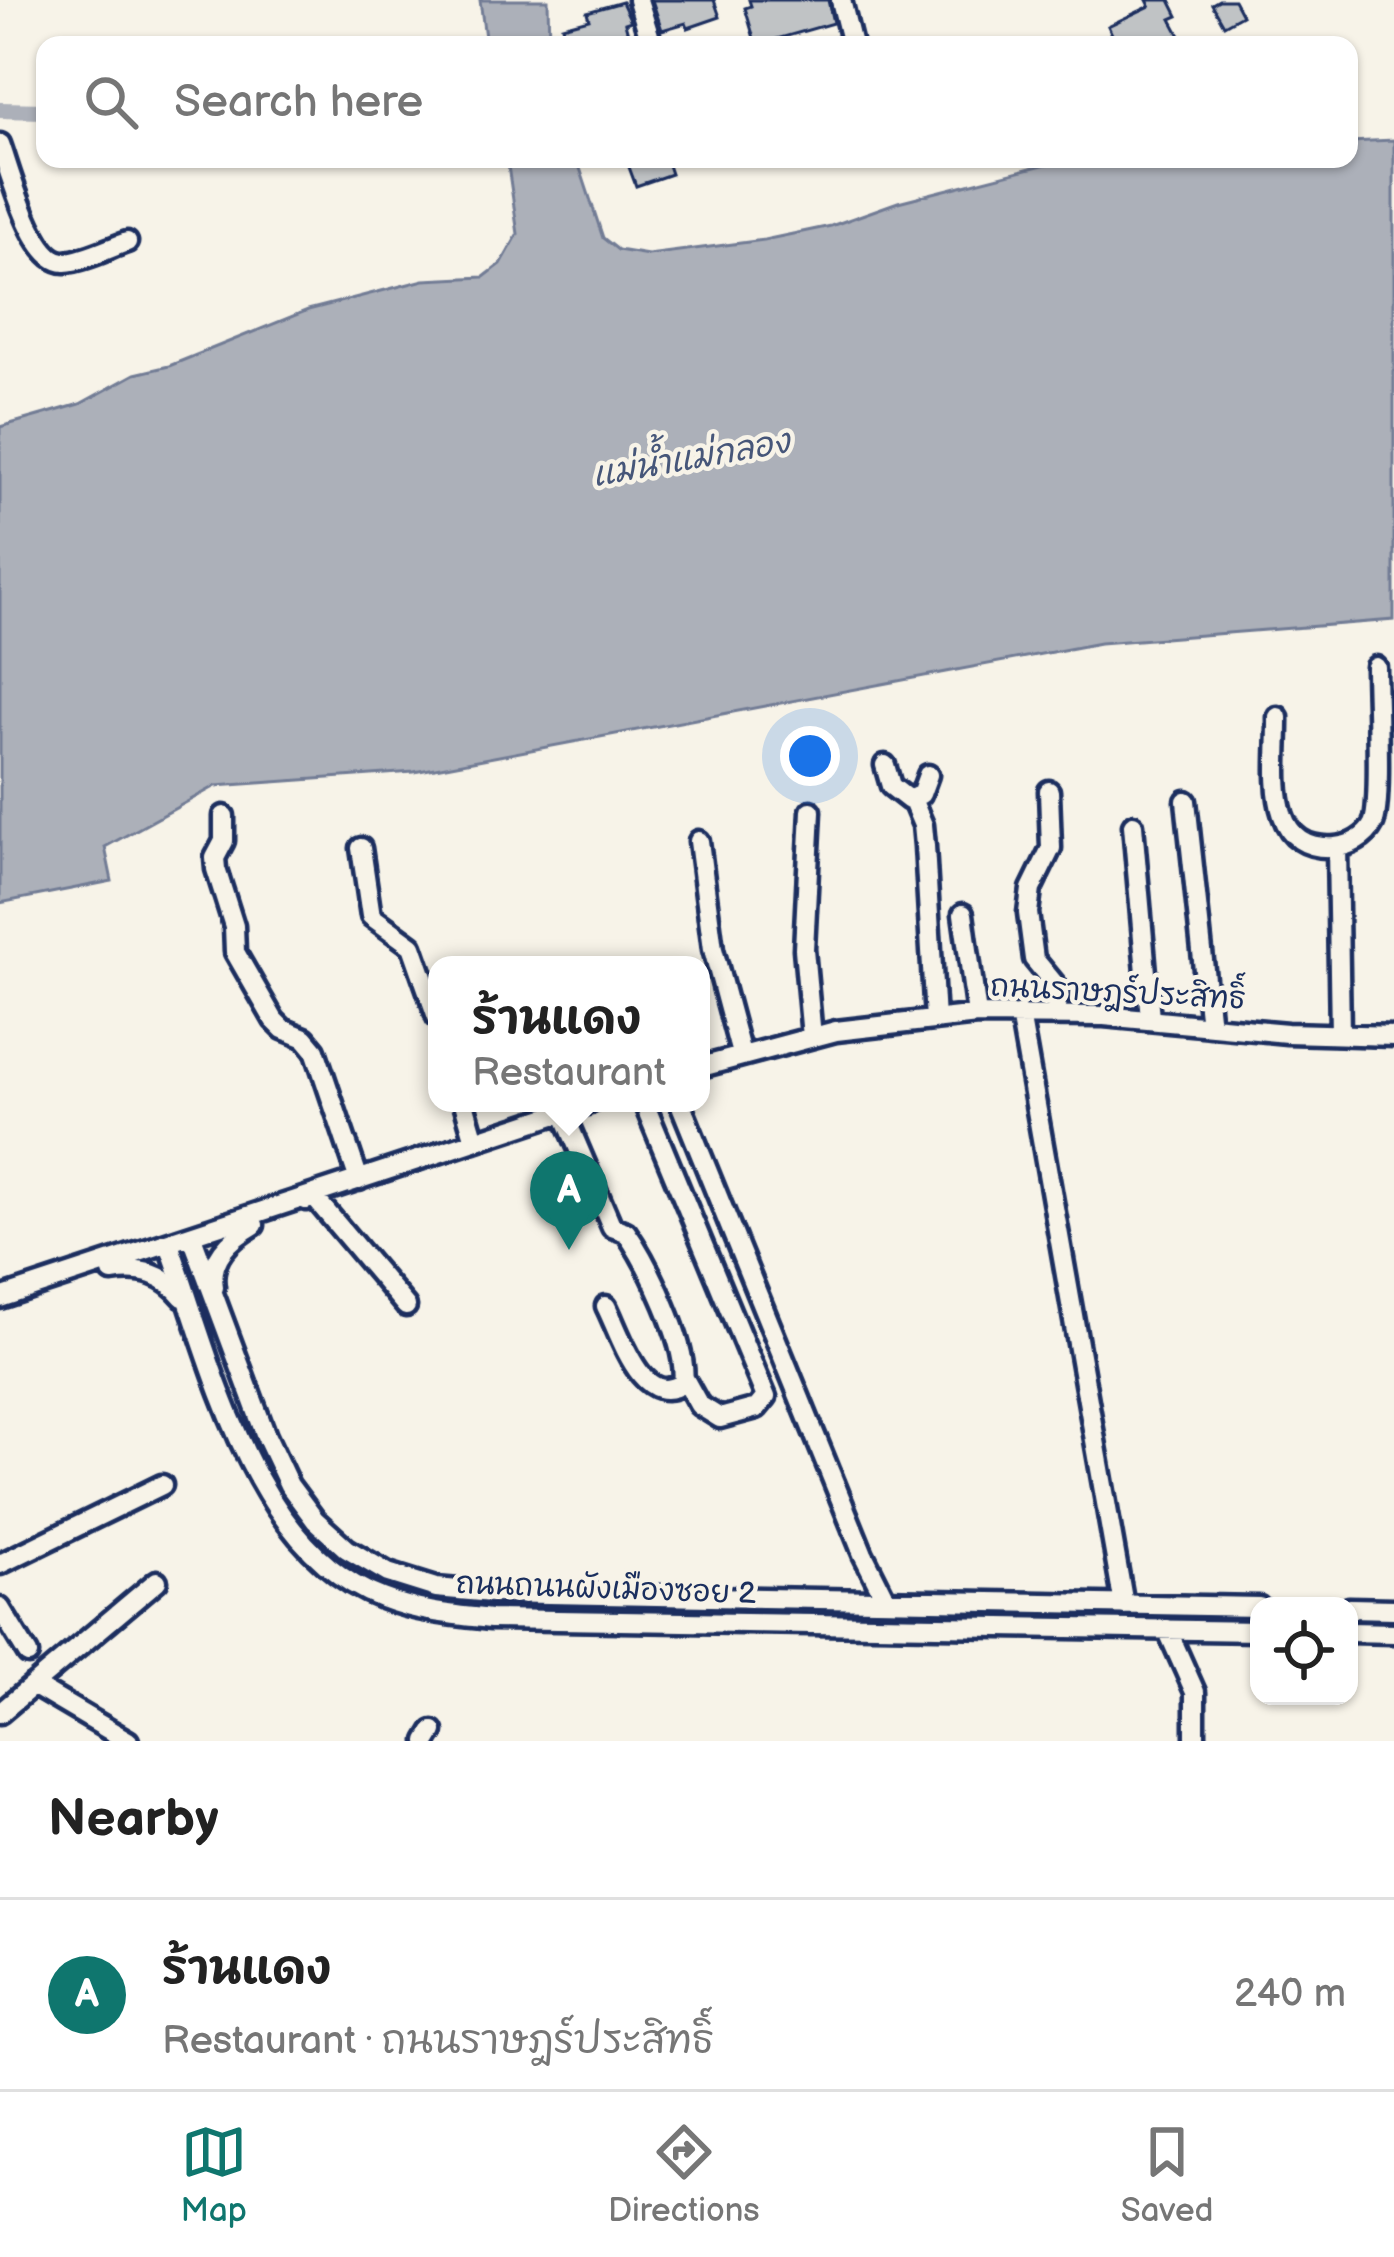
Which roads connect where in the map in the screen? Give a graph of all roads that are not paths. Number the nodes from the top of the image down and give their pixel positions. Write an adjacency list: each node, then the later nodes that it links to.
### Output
1 (638, 0): 3 (street)
2 (841, 0): 4 (street)
3 (649, 36)
4 (850, 36)
5 (0, 144): 6 (street)
6 (128, 242)
7 (1376, 667): 18 (street)
8 (1278, 717): 18 (street)
9 (885, 765): 12 (street)
10 (928, 775): 12 (street)
11 (1048, 791): 24 (street)
12 (912, 799): 26 (street)
13 (1186, 801): 27 (street)
14 (811, 811): 30 (street)
15 (224, 816): 38 (street)
16 (1133, 825): 25 (street)
17 (699, 841): 31 (street)
18 (1337, 847): 28 (street)
19 (361, 848): 21 (street)
20 (963, 914): 23 (street)
21 (428, 991)
22 (1020, 1014): 23 (street, ถนนราษฎร์ประสิทธิ์); 24 (street, ถนนราษฎร์ประสิทธิ์); 53 (street)
23 (977, 1015): 26 (street, ถนนราษฎร์ประสิทธิ์)
24 (1056, 1015): 25 (street, ถนนราษฎร์ประสิทธิ์)
25 (1150, 1018): 27 (street, ถนนราษฎร์ประสิทธิ์)
26 (935, 1020): 30 (street, ถนนราษฎร์ประสิทธิ์)
27 (1210, 1026): 28 (street, ถนนราษฎร์ประสิทธิ์)
28 (1340, 1034): 29 (street, ถนนราษฎร์ประสิทธิ์)
29 (1394, 1036)
30 (812, 1037): 31 (street, ถนนราษฎร์ประสิทธิ์)
31 (741, 1054): 32 (street, ถนนราษฎร์ประสิทธิ์)
32 (710, 1063)
33 (467, 1112): 37 (street)
34 (563, 1112): 37 (street); 48 (street)
35 (648, 1112): 48 (street)
36 (684, 1112): 52 (street)
37 (476, 1141): 38 (street)
38 (359, 1180): 39 (street)
39 (314, 1197): 40 (street); 44 (street); 46 (street)
40 (192, 1237): 41 (street); 46 (street, ถนนถนนผังเมืองซอย 2)
41 (169, 1244): 42 (street); 47 (street, ถนนถนนผังเมืองซอย 2)
42 (51, 1282): 43 (street); 47 (street)
43 (0, 1298)
44 (406, 1306)
45 (606, 1306): 48 (street)
46 (220, 1315): 52 (street, ถนนถนนผังเมืองซอย 2)
47 (197, 1322): 58 (street, ถนนถนนผังเมืองซอย 2)
48 (684, 1378)
49 (162, 1485): 50 (street)
50 (0, 1564)
51 (158, 1582): 64 (street)
52 (880, 1600): 53 (street, ถนนถนนผังเมืองซอย 2); 58 (street)
53 (1124, 1605): 54 (street, ถนนถนนผังเมืองซอย 2)
54 (1250, 1606)
55 (0, 1608): 63 (street)
56 (1358, 1608): 57 (street)
57 (1394, 1609)
58 (875, 1626): 59 (street, ถนนถนนผังเมืองซอย 2)
59 (1167, 1629): 60 (street, ถนนถนนผังเมืองซอย 2); 67 (street)
60 (1250, 1631)
61 (1358, 1632): 62 (street)
62 (1394, 1633)
63 (28, 1654)
64 (33, 1685): 65 (street); 66 (street)
65 (0, 1713)
66 (128, 1741)
67 (1196, 1741)

